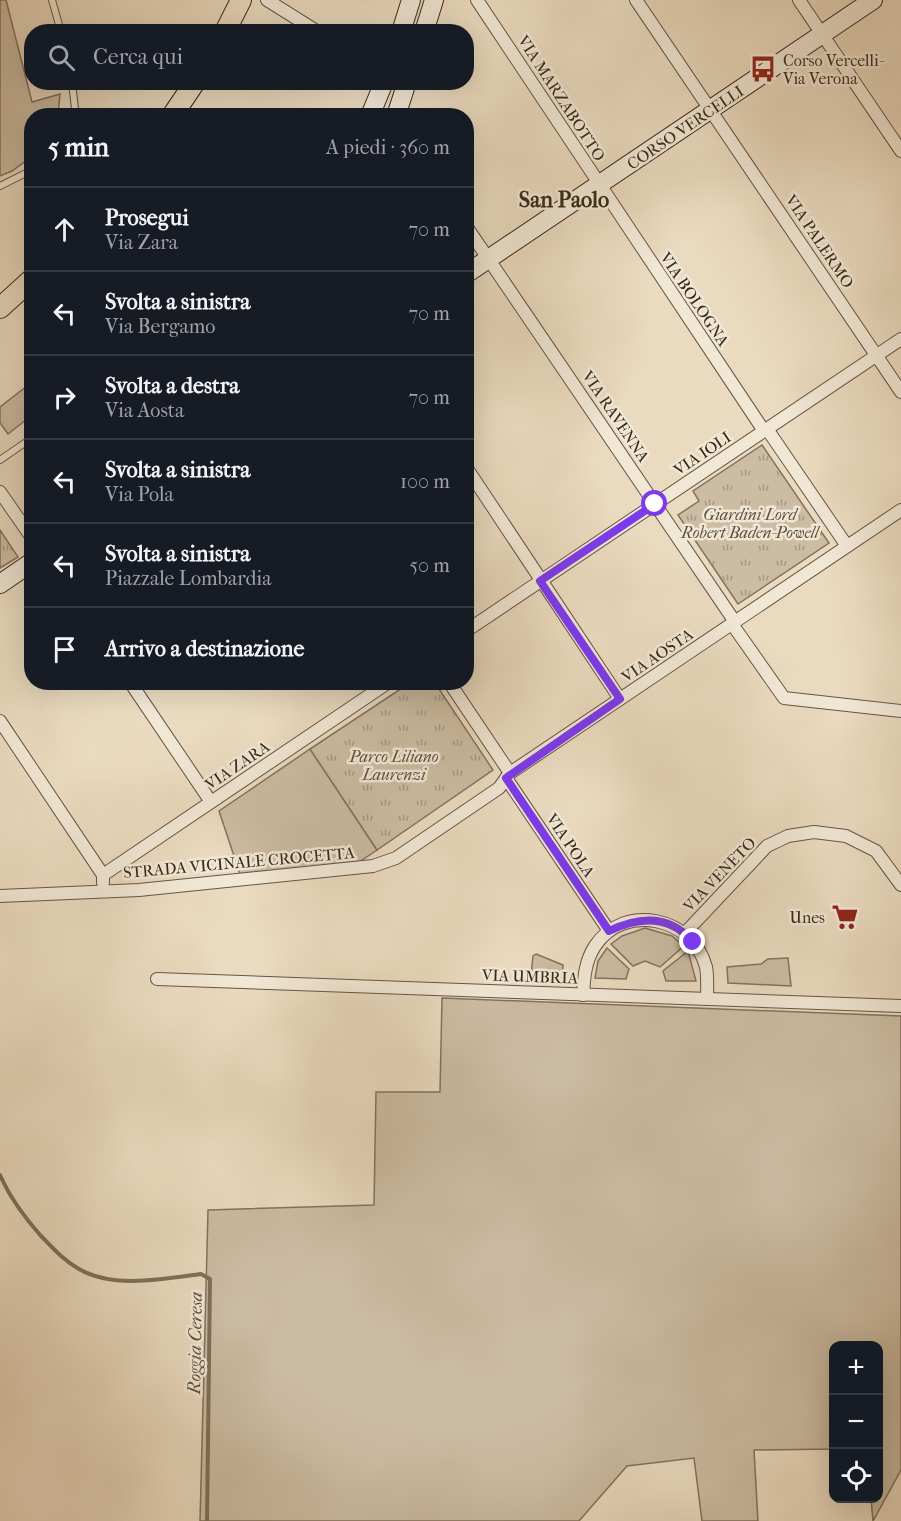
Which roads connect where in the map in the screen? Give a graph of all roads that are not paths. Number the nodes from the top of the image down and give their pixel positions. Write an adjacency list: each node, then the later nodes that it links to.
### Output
1 (52, 0): 10 (lane)
2 (241, 0): 11 (main road)
3 (267, 0): 12 (street)
4 (411, 0): 13 (main road)
5 (434, 0): 14 (main road)
6 (477, 0): 27 (street, VIA MARZABOTTO)
7 (636, 0): 24 (street, VIA PALERMO)
8 (799, 0): 15 (street)
9 (873, 0): 15 (main road, CORSO VERCELLI)
10 (59, 24)
11 (229, 24)
12 (305, 24)
13 (404, 24)
14 (426, 24)
15 (822, 34): 24 (main road, CORSO VERCELLI); 25 (street)
16 (73, 90): 20 (lane)
17 (190, 90): 21 (main road)
18 (381, 90): 22 (main road)
19 (404, 90): 23 (main road)
20 (75, 108)
21 (177, 108)
22 (373, 108)
23 (399, 108)
24 (711, 109): 27 (main road, CORSO VERCELLI); 35 (street, VIA PALERMO)
25 (901, 151)
26 (24, 174): 28 (lane)
27 (599, 185): 30 (main road, CORSO VERCELLI); 37 (street, VIA BOLOGNA)
28 (0, 186)
29 (474, 237): 30 (street, VIA RAVENNA)
30 (489, 259): 31 (main road, CORSO VERCELLI); 42 (street, VIA RAVENNA)
31 (474, 269)
32 (24, 286): 33 (main road)
33 (0, 308)
34 (901, 339): 35 (street, VIA IOLI)
35 (878, 355): 36 (street, VIA PALERMO); 37 (street, VIA IOLI)
36 (901, 392)
37 (765, 430): 42 (street, VIA IOLI); 45 (street, VIA BOLOGNA)
38 (24, 444): 39 (lane)
39 (0, 460)
40 (474, 479): 47 (street)
41 (0, 492): 44 (street)
42 (655, 504): 47 (street); 49 (street, VIA RAVENNA)
43 (901, 510): 45 (street, VIA AOSTA)
44 (24, 526)
45 (847, 546): 49 (street, VIA AOSTA)
46 (24, 568): 48 (main road)
47 (540, 581): 50 (street); 54 (street)
48 (0, 584)
49 (734, 623): 54 (street, VIA AOSTA); 55 (street, VIA RAVENNA)
50 (474, 626)
51 (135, 690): 58 (street)
52 (377, 690): 58 (street, VIA ZARA)
53 (454, 690): 57 (street, VIA POLA)
54 (620, 699): 57 (street, VIA AOSTA)
55 (901, 711)
56 (0, 721): 60 (street)
57 (508, 776): 59 (street, VIA AOSTA); 64 (street, VIA POLA)
58 (211, 802): 60 (street, VIA ZARA)
59 (373, 866): 62 (street, STRADA VICINALE CROCETTA)
60 (103, 875): 62 (street)
61 (901, 885): 65 (street, VIA VENETO)
62 (104, 890): 63 (street, STRADA VICINALE CROCETTA)
63 (0, 896)
64 (609, 931): 65 (street); 67 (street)
65 (685, 933): 68 (street)
66 (157, 980): 67 (street, VIA UMBRIA)
67 (584, 995): 68 (street, VIA UMBRIA)
68 (707, 999): 69 (street, VIA UMBRIA)
69 (901, 1006)

